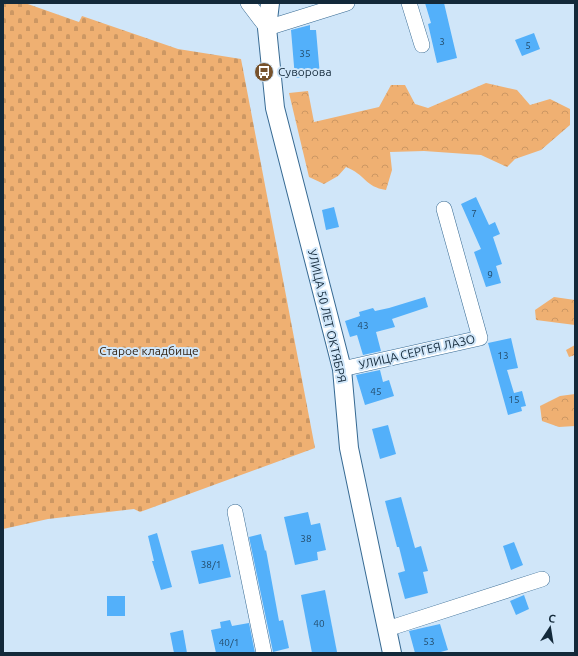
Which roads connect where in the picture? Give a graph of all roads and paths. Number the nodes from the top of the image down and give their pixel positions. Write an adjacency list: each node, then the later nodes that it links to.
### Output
1 (248, 3): 5 (street)
2 (270, 3): 5 (main road, УЛИЦА 50 ЛЕТ ОКТЯБРЯ)
3 (347, 3): 5 (street)
4 (409, 3): 6 (street)
5 (267, 28): 8 (main road, УЛИЦА 50 ЛЕТ ОКТЯБРЯ)
6 (422, 45)
7 (444, 209): 8 (street, УЛИЦА СЕРГЕЯ ЛАЗО)
8 (342, 369): 11 (main road, УЛИЦА 50 ЛЕТ ОКТЯБРЯ)
9 (235, 512): 12 (street)
10 (542, 578): 11 (street)
11 (387, 629): 13 (main road, УЛИЦА 50 ЛЕТ ОКТЯБРЯ)
12 (264, 653)
13 (392, 653)

